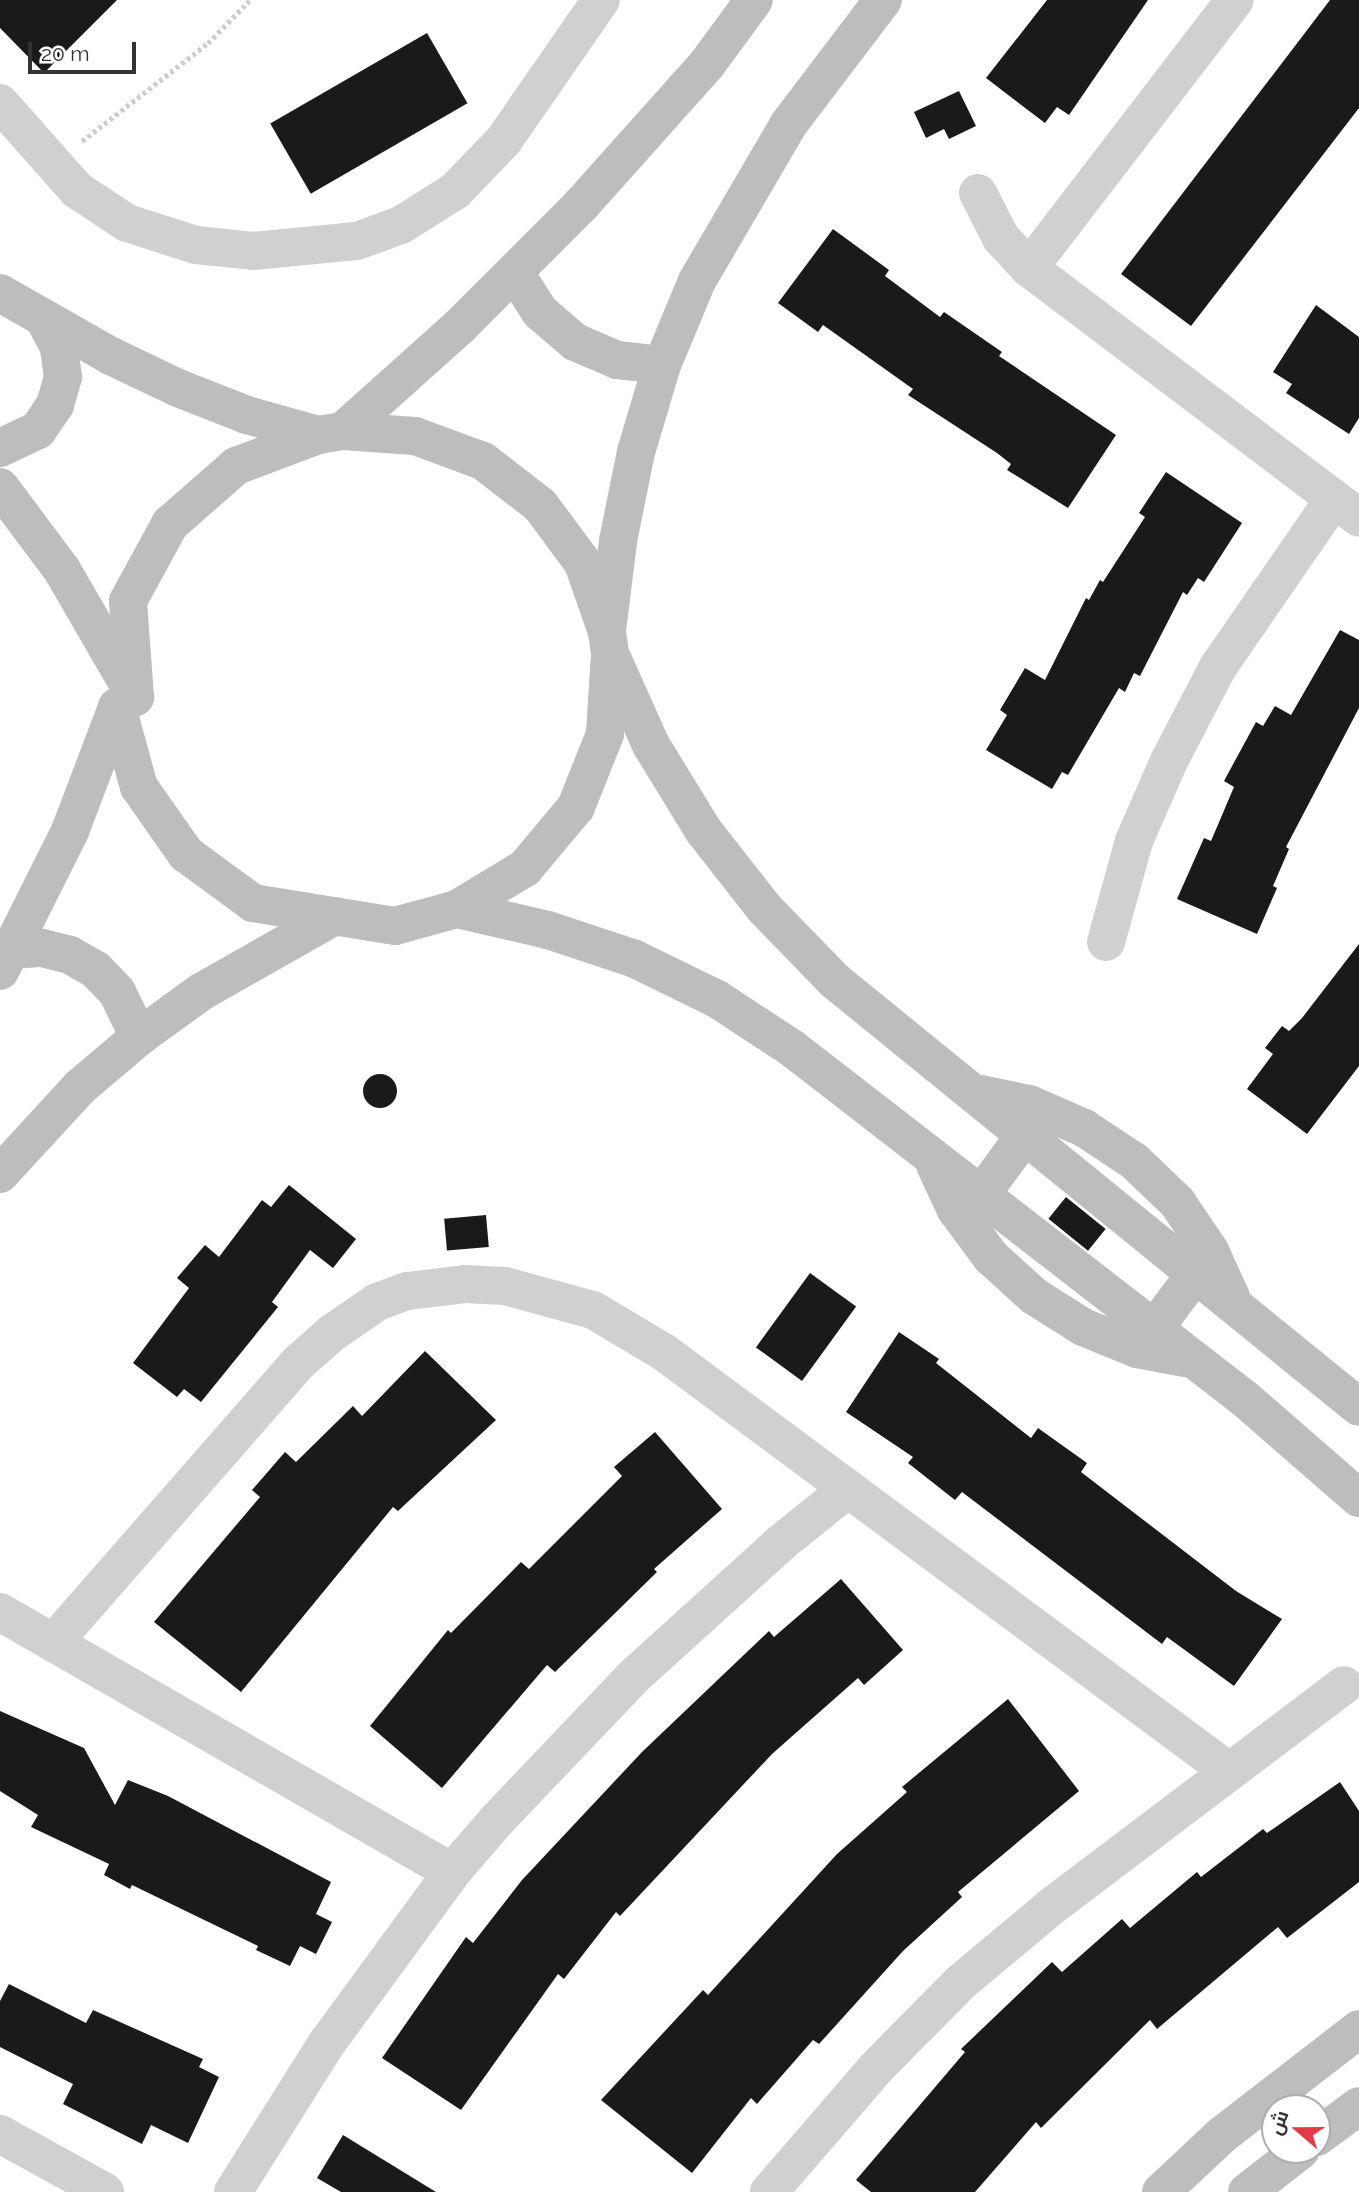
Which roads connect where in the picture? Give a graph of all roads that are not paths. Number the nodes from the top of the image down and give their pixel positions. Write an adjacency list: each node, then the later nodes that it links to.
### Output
1 (601, 0): 5 (street)
2 (754, 0): 8 (street)
3 (883, 0): 11 (street)
4 (1235, 0): 7 (street)
5 (0, 103)
6 (978, 193): 7 (street)
7 (1029, 268): 15 (street)
8 (515, 273): 11 (street); 12 (street)
9 (0, 293): 10 (street)
10 (45, 321): 12 (street); 13 (street)
11 (663, 365): 16 (street)
12 (330, 433): 16 (street); 17 (street)
13 (0, 448)
14 (0, 487): 17 (street)
15 (1346, 508): 20 (street)
16 (609, 643): 18 (street); 23 (street)
17 (126, 702): 19 (street); 21 (street)
18 (457, 909): 19 (street); 25 (street)
19 (335, 916): 22 (street)
20 (1106, 942)
21 (6, 960): 22 (street)
22 (139, 1037): 26 (street)
23 (971, 1091): 24 (street); 29 (street)
24 (1025, 1135): 27 (street); 28 (street)
25 (931, 1157): 27 (street); 31 (street)
26 (0, 1174)
27 (981, 1195): 30 (street)
28 (1195, 1273): 29 (street); 30 (street)
29 (1235, 1306): 32 (street)
30 (1154, 1329): 31 (street)
31 (1195, 1360): 34 (street)
32 (1359, 1407)
33 (848, 1489): 36 (street); 38 (street); 39 (street)
34 (1359, 1498)
35 (0, 1612): 36 (street)
36 (53, 1643): 39 (street)
37 (1344, 1685): 38 (street)
38 (1230, 1772): 47 (street)
39 (452, 1872): 46 (street)
40 (1359, 2029): 48 (street)
41 (1359, 2106): 42 (street)
42 (1331, 2127)
43 (0, 2134): 45 (street)
44 (1283, 2164): 49 (street)
45 (105, 2192)
46 (233, 2192)
47 (769, 2192)
48 (1161, 2192)
49 (1247, 2192)

